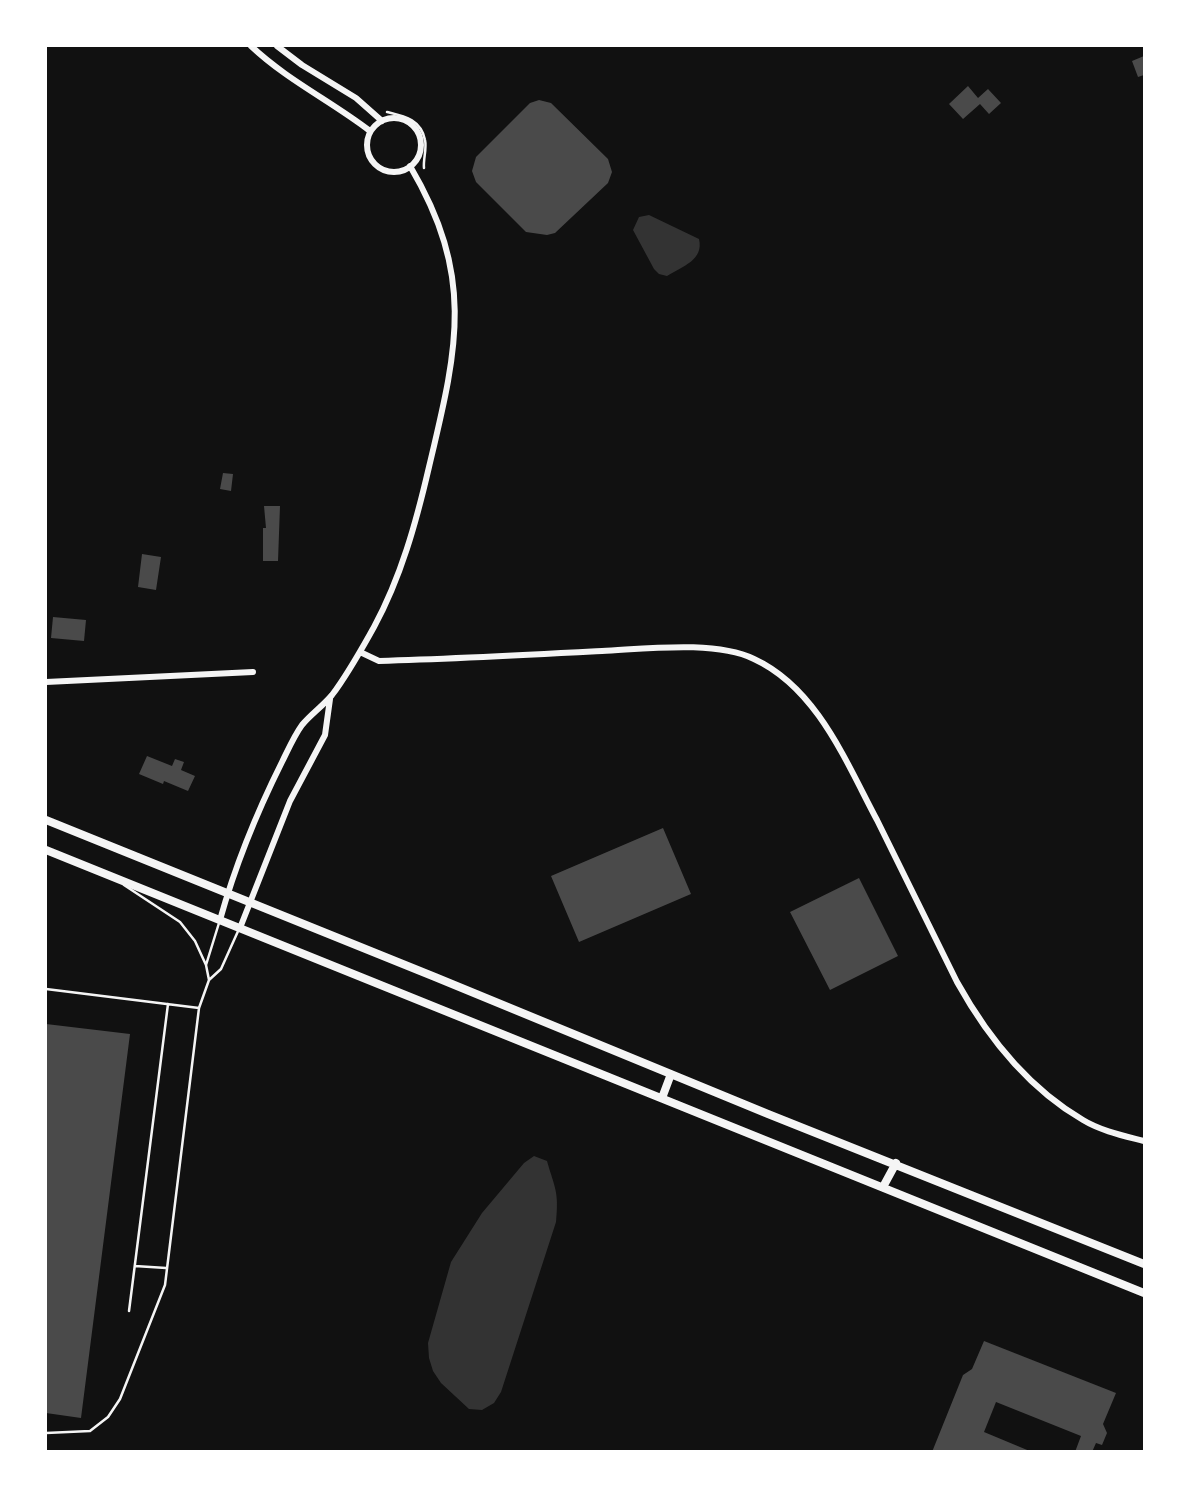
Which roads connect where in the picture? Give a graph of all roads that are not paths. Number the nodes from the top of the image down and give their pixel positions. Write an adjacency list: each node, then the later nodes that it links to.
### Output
1 (251, 46): 4 (street)
2 (277, 46): 3 (street)
3 (382, 121): 4 (street); 5 (street)
4 (370, 131): 5 (street)
5 (410, 166): 6 (street)
6 (360, 652): 9 (street); 24 (street)
7 (253, 672): 8 (street)
8 (46, 682)
9 (331, 697): 13 (street); 14 (street)
10 (46, 820): 13 (main road)
11 (46, 850): 12 (main road)
12 (110, 874): 15 (main road); 17 (lane)
13 (228, 893): 14 (main road); 15 (street)
14 (250, 903): 16 (street); 22 (main road)
15 (220, 920): 16 (main road); 17 (lane)
16 (240, 928): 18 (lane); 23 (main road)
17 (206, 965): 18 (lane)
18 (209, 980): 21 (lane)
19 (46, 989): 20 (lane)
20 (168, 1004): 21 (lane); 28 (lane)
21 (199, 1008): 29 (lane)
22 (671, 1074): 23 (main road); 25 (main road)
23 (662, 1098): 26 (main road)
24 (1144, 1141)
25 (895, 1163): 26 (main road); 27 (main road)
26 (883, 1188): 30 (main road)
27 (1144, 1264)
28 (135, 1266): 29 (lane); 31 (lane)
29 (167, 1268): 32 (lane)
30 (1144, 1293)
31 (129, 1311)
32 (46, 1433)

